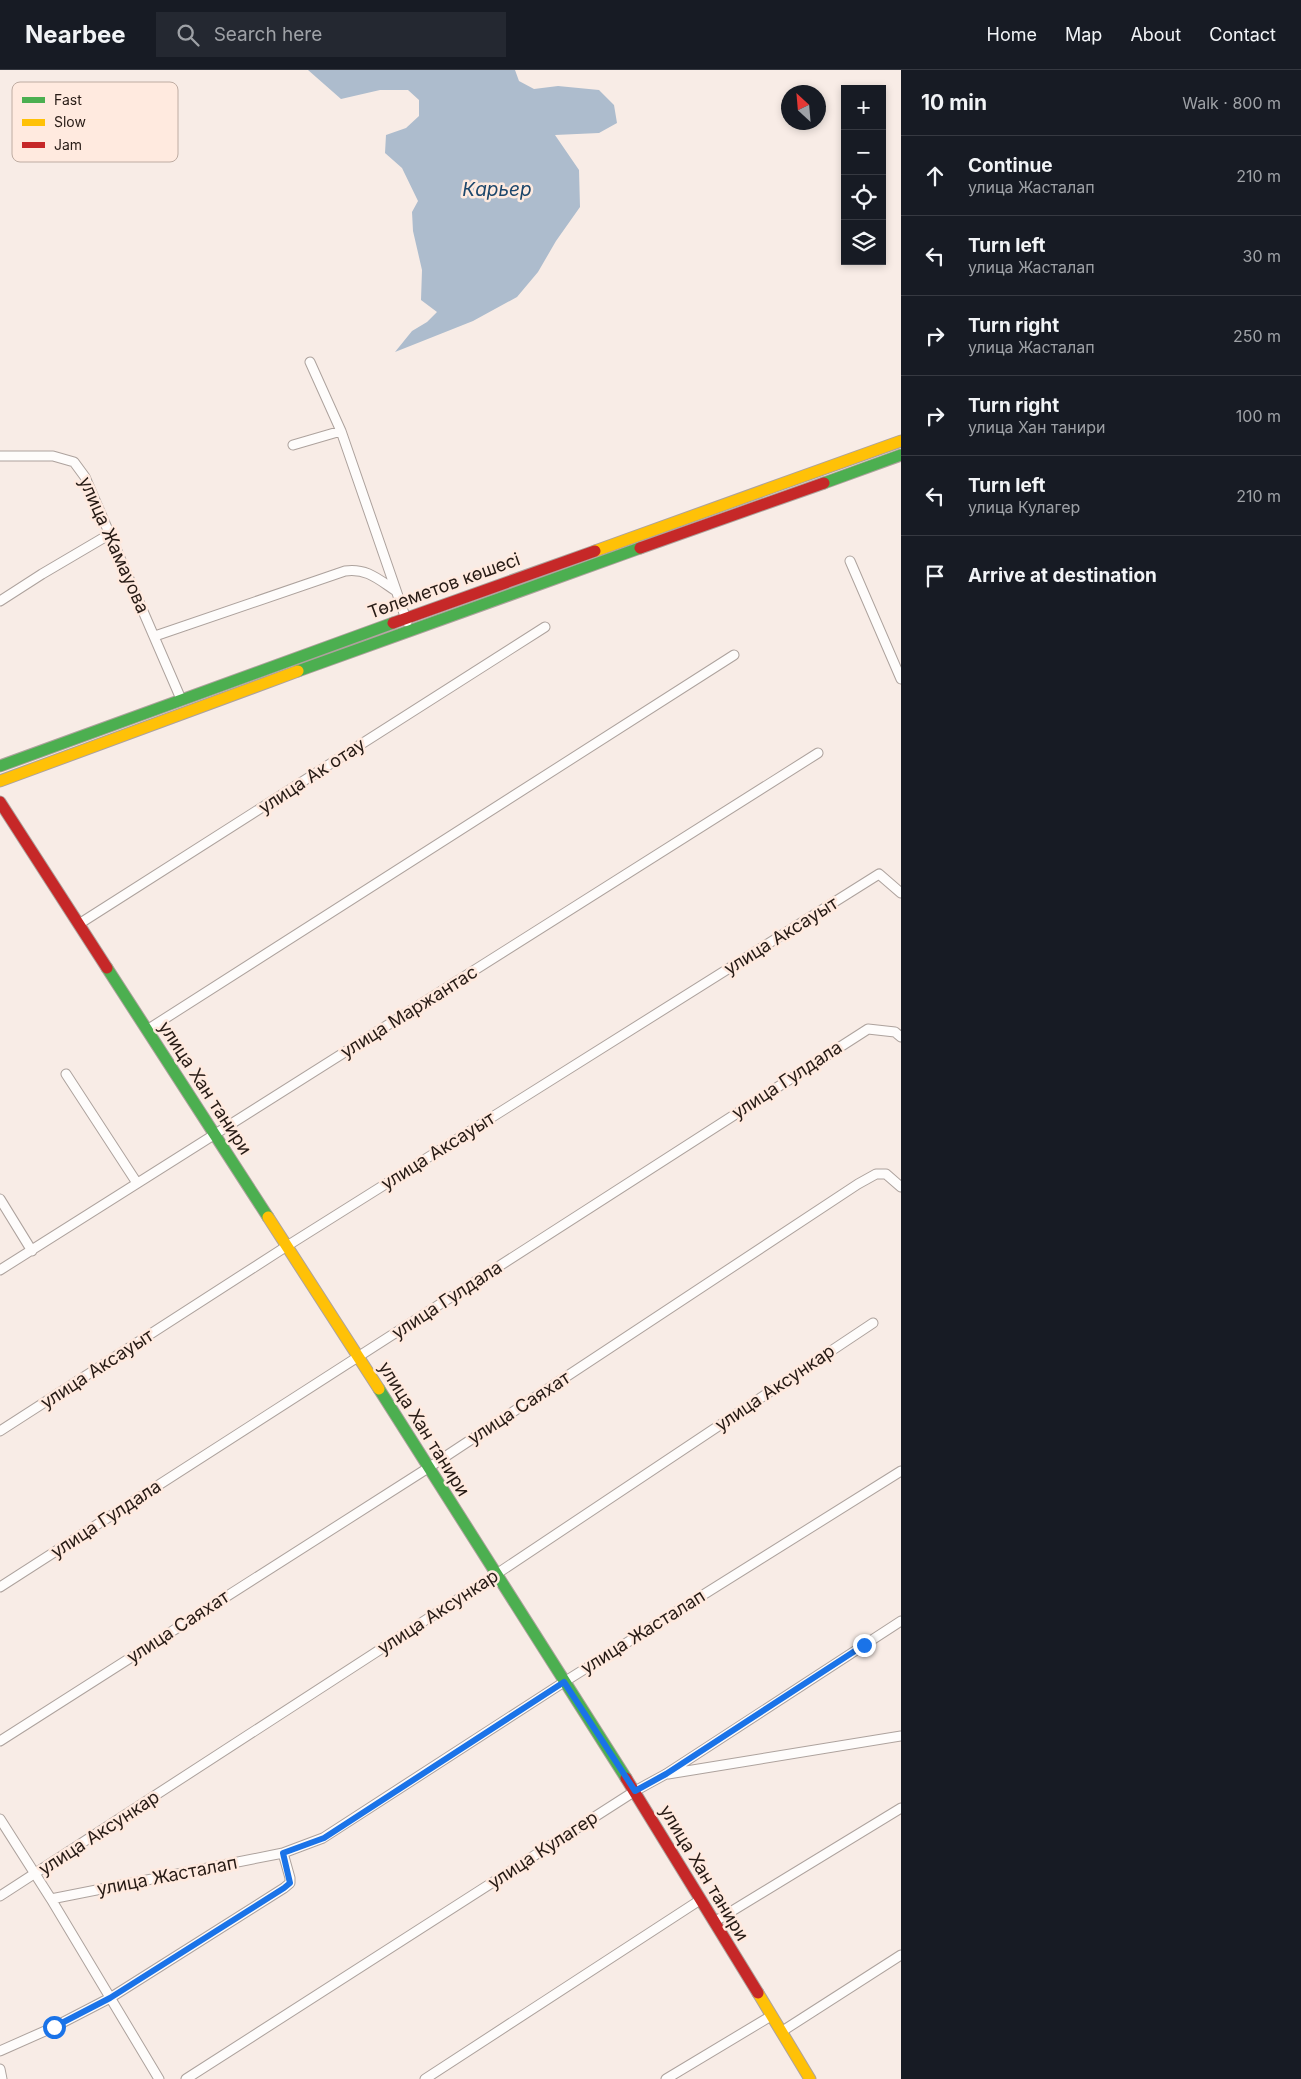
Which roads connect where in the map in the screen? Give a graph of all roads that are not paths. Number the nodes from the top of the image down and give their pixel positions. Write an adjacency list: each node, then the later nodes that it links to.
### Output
1 (310, 362): 2 (street)
2 (341, 432): 4 (street); 9 (street)
3 (901, 441): 11 (main road, Төлеметов көшесі)
4 (293, 445)
5 (901, 455): 13 (main road, Төлеметов көшесі)
6 (0, 456): 7 (street, улица Жамауова)
7 (110, 534): 10 (street); 14 (street, улица Жамауова)
8 (850, 561): 16 (street)
9 (396, 591): 11 (street); 14 (street)
10 (0, 601)
11 (406, 618): 13 (street); 18 (main road, Төлеметов көшесі)
12 (545, 627): 24 (street, улица Ак отау)
13 (411, 632): 21 (main road, Төлеметов көшесі)
14 (155, 636): 18 (street, улица Жамауова)
15 (734, 655): 25 (street)
16 (899, 669): 17 (street)
17 (901, 679)
18 (181, 698): 20 (main road, Төлеметов көшесі)
19 (818, 753): 28 (street, улица Маржантас)
20 (0, 766)
21 (0, 781)
22 (0, 802): 24 (main road, улица Хан танири)
23 (901, 892): 32 (street, улица Аксауыт)
24 (79, 924): 25 (main road, улица Хан танири)
25 (147, 1030): 28 (main road, улица Хан танири)
26 (901, 1037): 36 (street, улица Гулдала)
27 (66, 1074): 29 (street)
28 (215, 1136): 29 (street, улица Маржантас); 32 (main road, улица Хан танири)
29 (137, 1183): 33 (street, улица Маржантас)
30 (901, 1187): 38 (street, улица Саяхат)
31 (0, 1199): 33 (street)
32 (287, 1246): 36 (main road, улица Хан танири); 37 (street, улица Аксауыт)
33 (32, 1250): 34 (street, улица Маржантас)
34 (0, 1270)
35 (873, 1323): 40 (street, улица Аксункар)
36 (358, 1357): 38 (main road, улица Хан танири); 41 (street, улица Гулдала)
37 (0, 1431)
38 (428, 1468): 40 (main road, улица Хан танири); 45 (street, улица Саяхат)
39 (901, 1471): 43 (street, улица Жасталап)
40 (495, 1575): 43 (main road, улица Хан танири); 51 (street, улица Аксункар)
41 (0, 1587)
42 (901, 1621): 46 (street, улица Кулагер)
43 (564, 1682): 47 (main road, улица Хан танири); 50 (street, улица Жасталап)
44 (901, 1736): 46 (street)
45 (0, 1741)
46 (666, 1774): 47 (street, улица Кулагер)
47 (635, 1791): 54 (main road, улица Хан танири); 64 (street, улица Кулагер)
48 (901, 1808): 55 (street)
49 (0, 1819): 51 (street)
50 (283, 1853): 53 (street, улица Жасталап); 57 (street)
51 (35, 1874): 52 (street, улица Аксункар); 53 (street)
52 (0, 1896)
53 (51, 1898): 57 (street)
54 (700, 1900): 55 (main road, улица Хан танири); 65 (street)
55 (714, 1922): 58 (main road, улица Хан танири)
56 (901, 1955): 59 (street)
57 (110, 1998): 60 (street); 63 (street)
58 (771, 2016): 59 (main road, улица Хан танири); 66 (street)
59 (781, 2032): 67 (main road, улица Хан танири)
60 (0, 2051)
61 (0, 2069): 62 (street)
62 (2, 2079)
63 (159, 2079)
64 (186, 2079)
65 (425, 2079)
66 (666, 2079)
67 (810, 2079)

